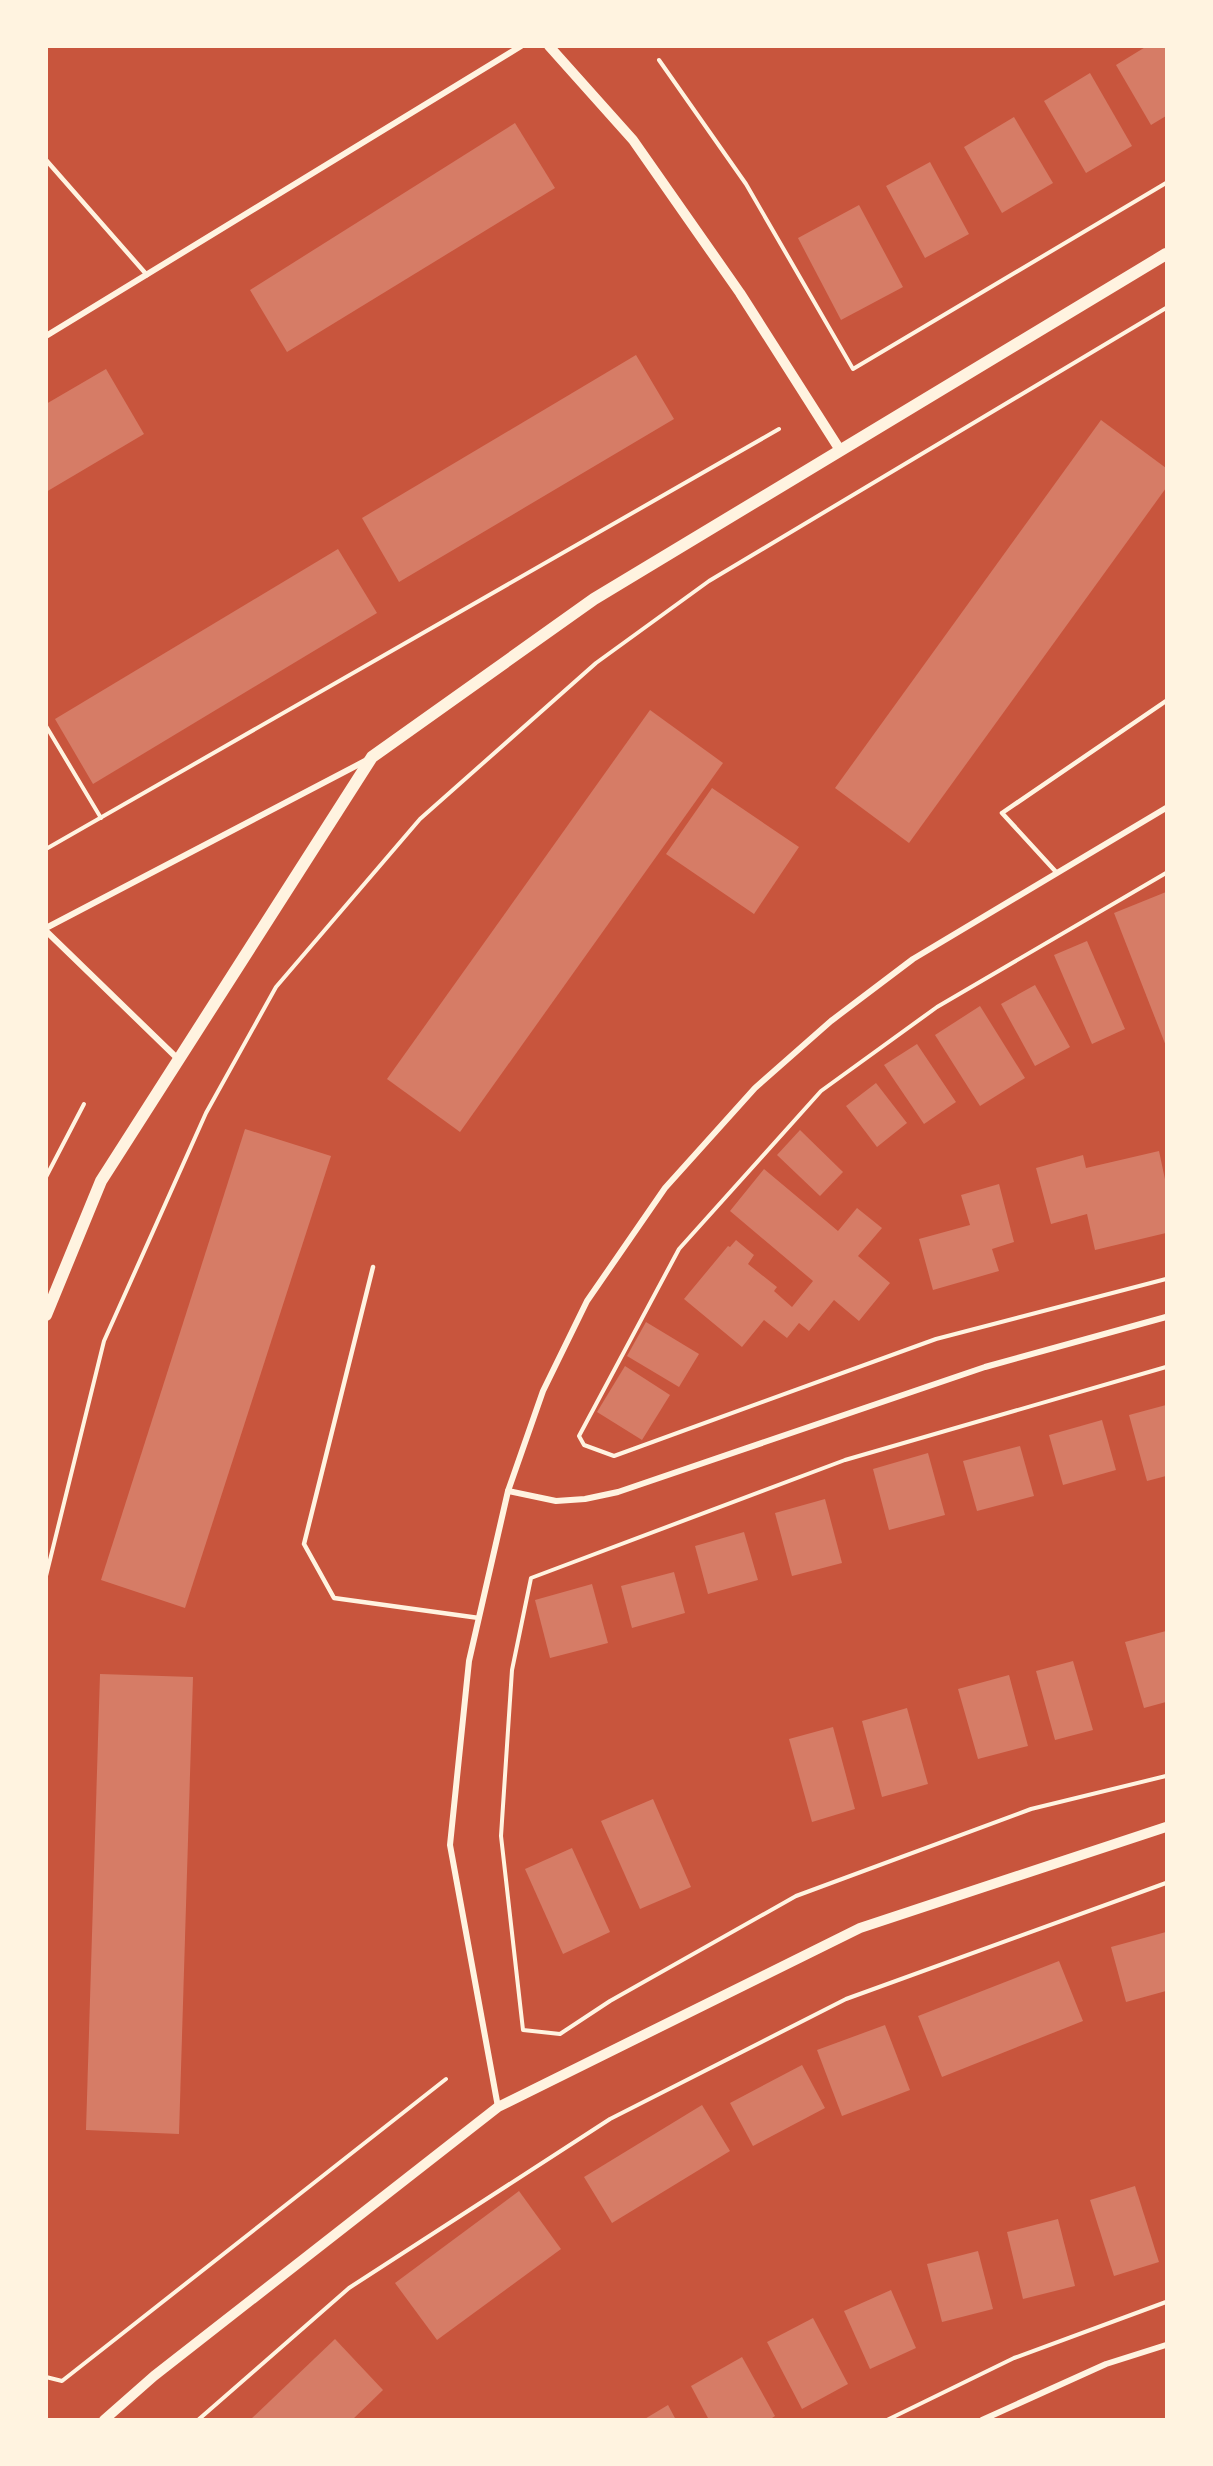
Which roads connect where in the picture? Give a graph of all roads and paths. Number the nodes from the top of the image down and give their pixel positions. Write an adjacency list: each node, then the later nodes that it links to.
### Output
1 (521, 46): 7 (street)
2 (549, 46): 11 (street)
3 (659, 60): 5 (path)
4 (46, 160): 7 (lane)
5 (1167, 183)
6 (1167, 254): 11 (main road)
7 (147, 275): 9 (street)
8 (1167, 308): 30 (path)
9 (46, 336)
10 (779, 429): 16 (path)
11 (840, 450): 14 (main road)
12 (1167, 701): 18 (lane)
13 (46, 726): 16 (path)
14 (372, 757): 20 (street); 21 (main road)
15 (1167, 808): 18 (street)
16 (101, 818): 17 (path)
17 (46, 849)
18 (1058, 873): 29 (street)
19 (1167, 873): 25 (path)
20 (46, 929): 21 (street)
21 (177, 1058): 26 (main road)
22 (84, 1104): 23 (path)
23 (46, 1177)
24 (373, 1267): 31 (lane)
25 (1167, 1280)
26 (46, 1315)
27 (1167, 1317): 29 (street)
28 (1167, 1367): 32 (path)
29 (508, 1491): 31 (street)
30 (46, 1576)
31 (479, 1618): 36 (street)
32 (1167, 1776)
33 (1167, 1827): 36 (street)
34 (1167, 1883): 41 (path)
35 (446, 2079): 39 (path)
36 (498, 2107): 40 (street)
37 (1167, 2302): 42 (path)
38 (1167, 2346): 43 (street)
39 (46, 2377)
40 (104, 2420)
41 (198, 2420)
42 (887, 2420)
43 (982, 2420)

